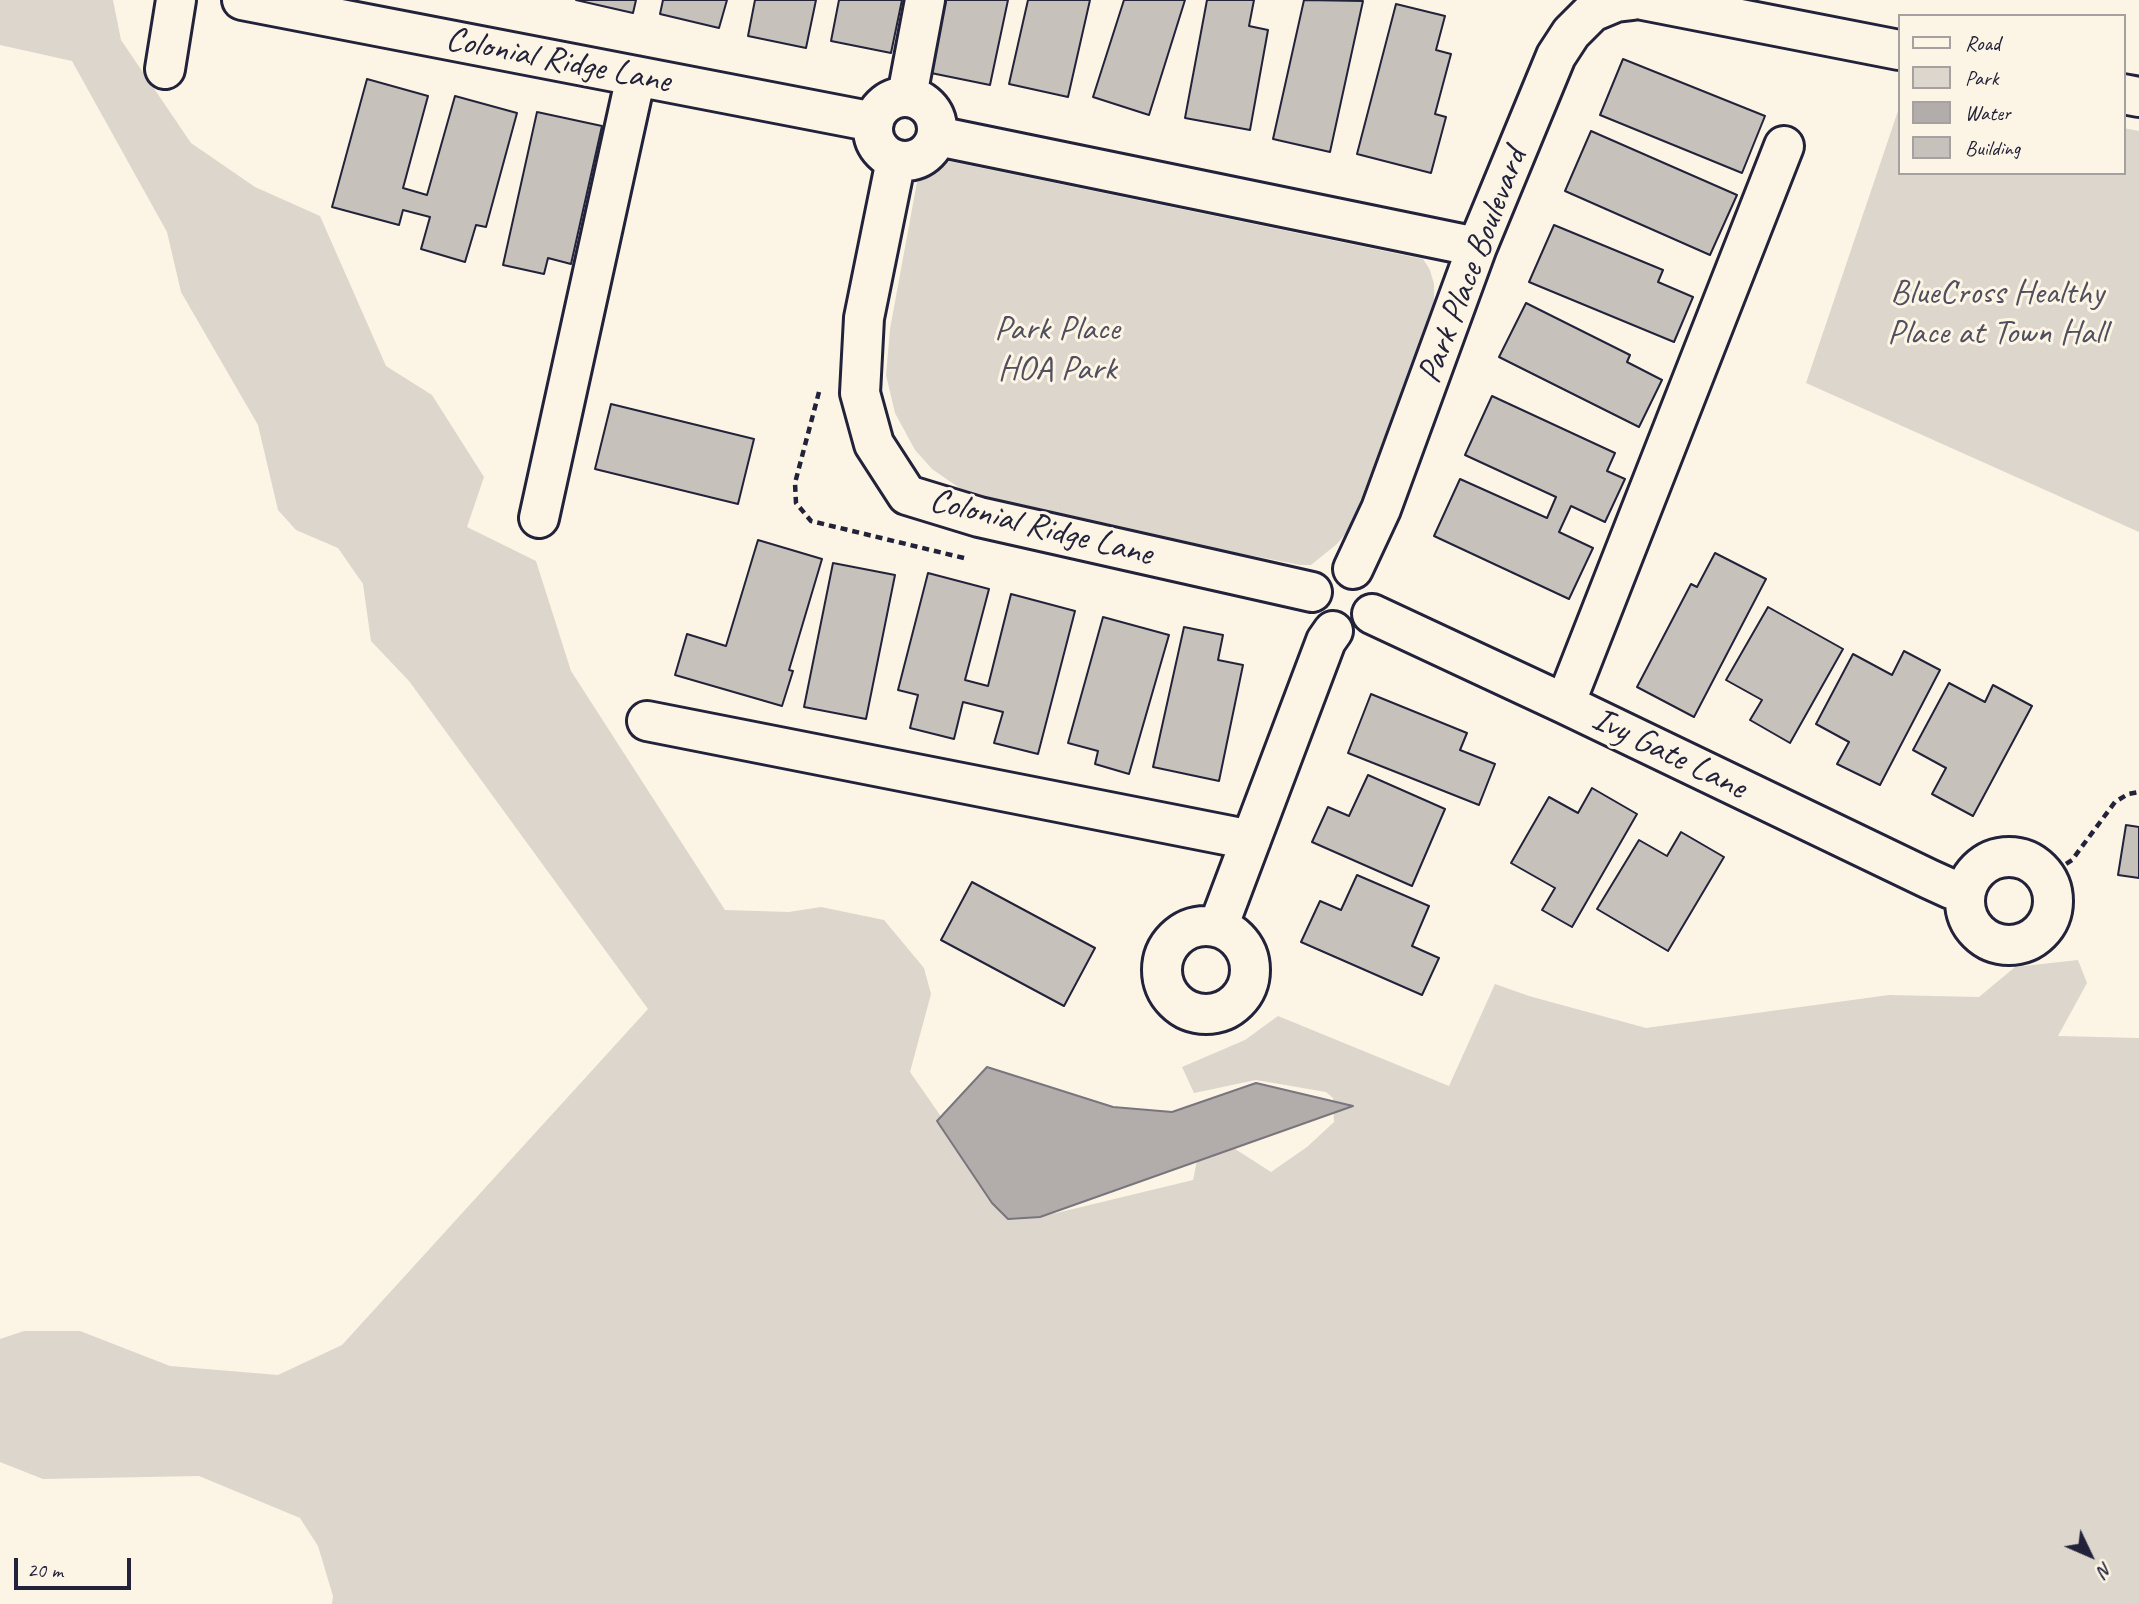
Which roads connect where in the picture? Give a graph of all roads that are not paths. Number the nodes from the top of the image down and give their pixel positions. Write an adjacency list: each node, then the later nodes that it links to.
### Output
1 (176, 0): 7 (street)
2 (242, 0): 8 (street, Colonial Ridge Lane)
3 (925, 0): 9 (street)
4 (1633, 0): 14 (street, Park Place Boulevard)
5 (1643, 0): 6 (street)
6 (1898, 50)
7 (165, 69)
8 (636, 76): 10 (street, Colonial Ridge Lane); 15 (street)
9 (906, 96): 10 (street); 11 (street)
10 (874, 122): 13 (street)
11 (937, 136): 13 (street); 14 (street)
12 (1784, 146): 20 (street)
13 (896, 160): 17 (street, Colonial Ridge Lane)
14 (1478, 247): 16 (street, Park Place Boulevard)
15 (539, 518)
16 (1353, 569): 17 (street); 18 (street)
17 (1312, 592): 19 (street)
18 (1372, 614): 19 (street); 20 (street, Ivy Gate Lane)
19 (1333, 631): 22 (street)
20 (1565, 704): 23 (street, Ivy Gate Lane)
21 (647, 721): 22 (street)
22 (1251, 839): 24 (street)
23 (1965, 892): 23 (street)
24 (1218, 927)

